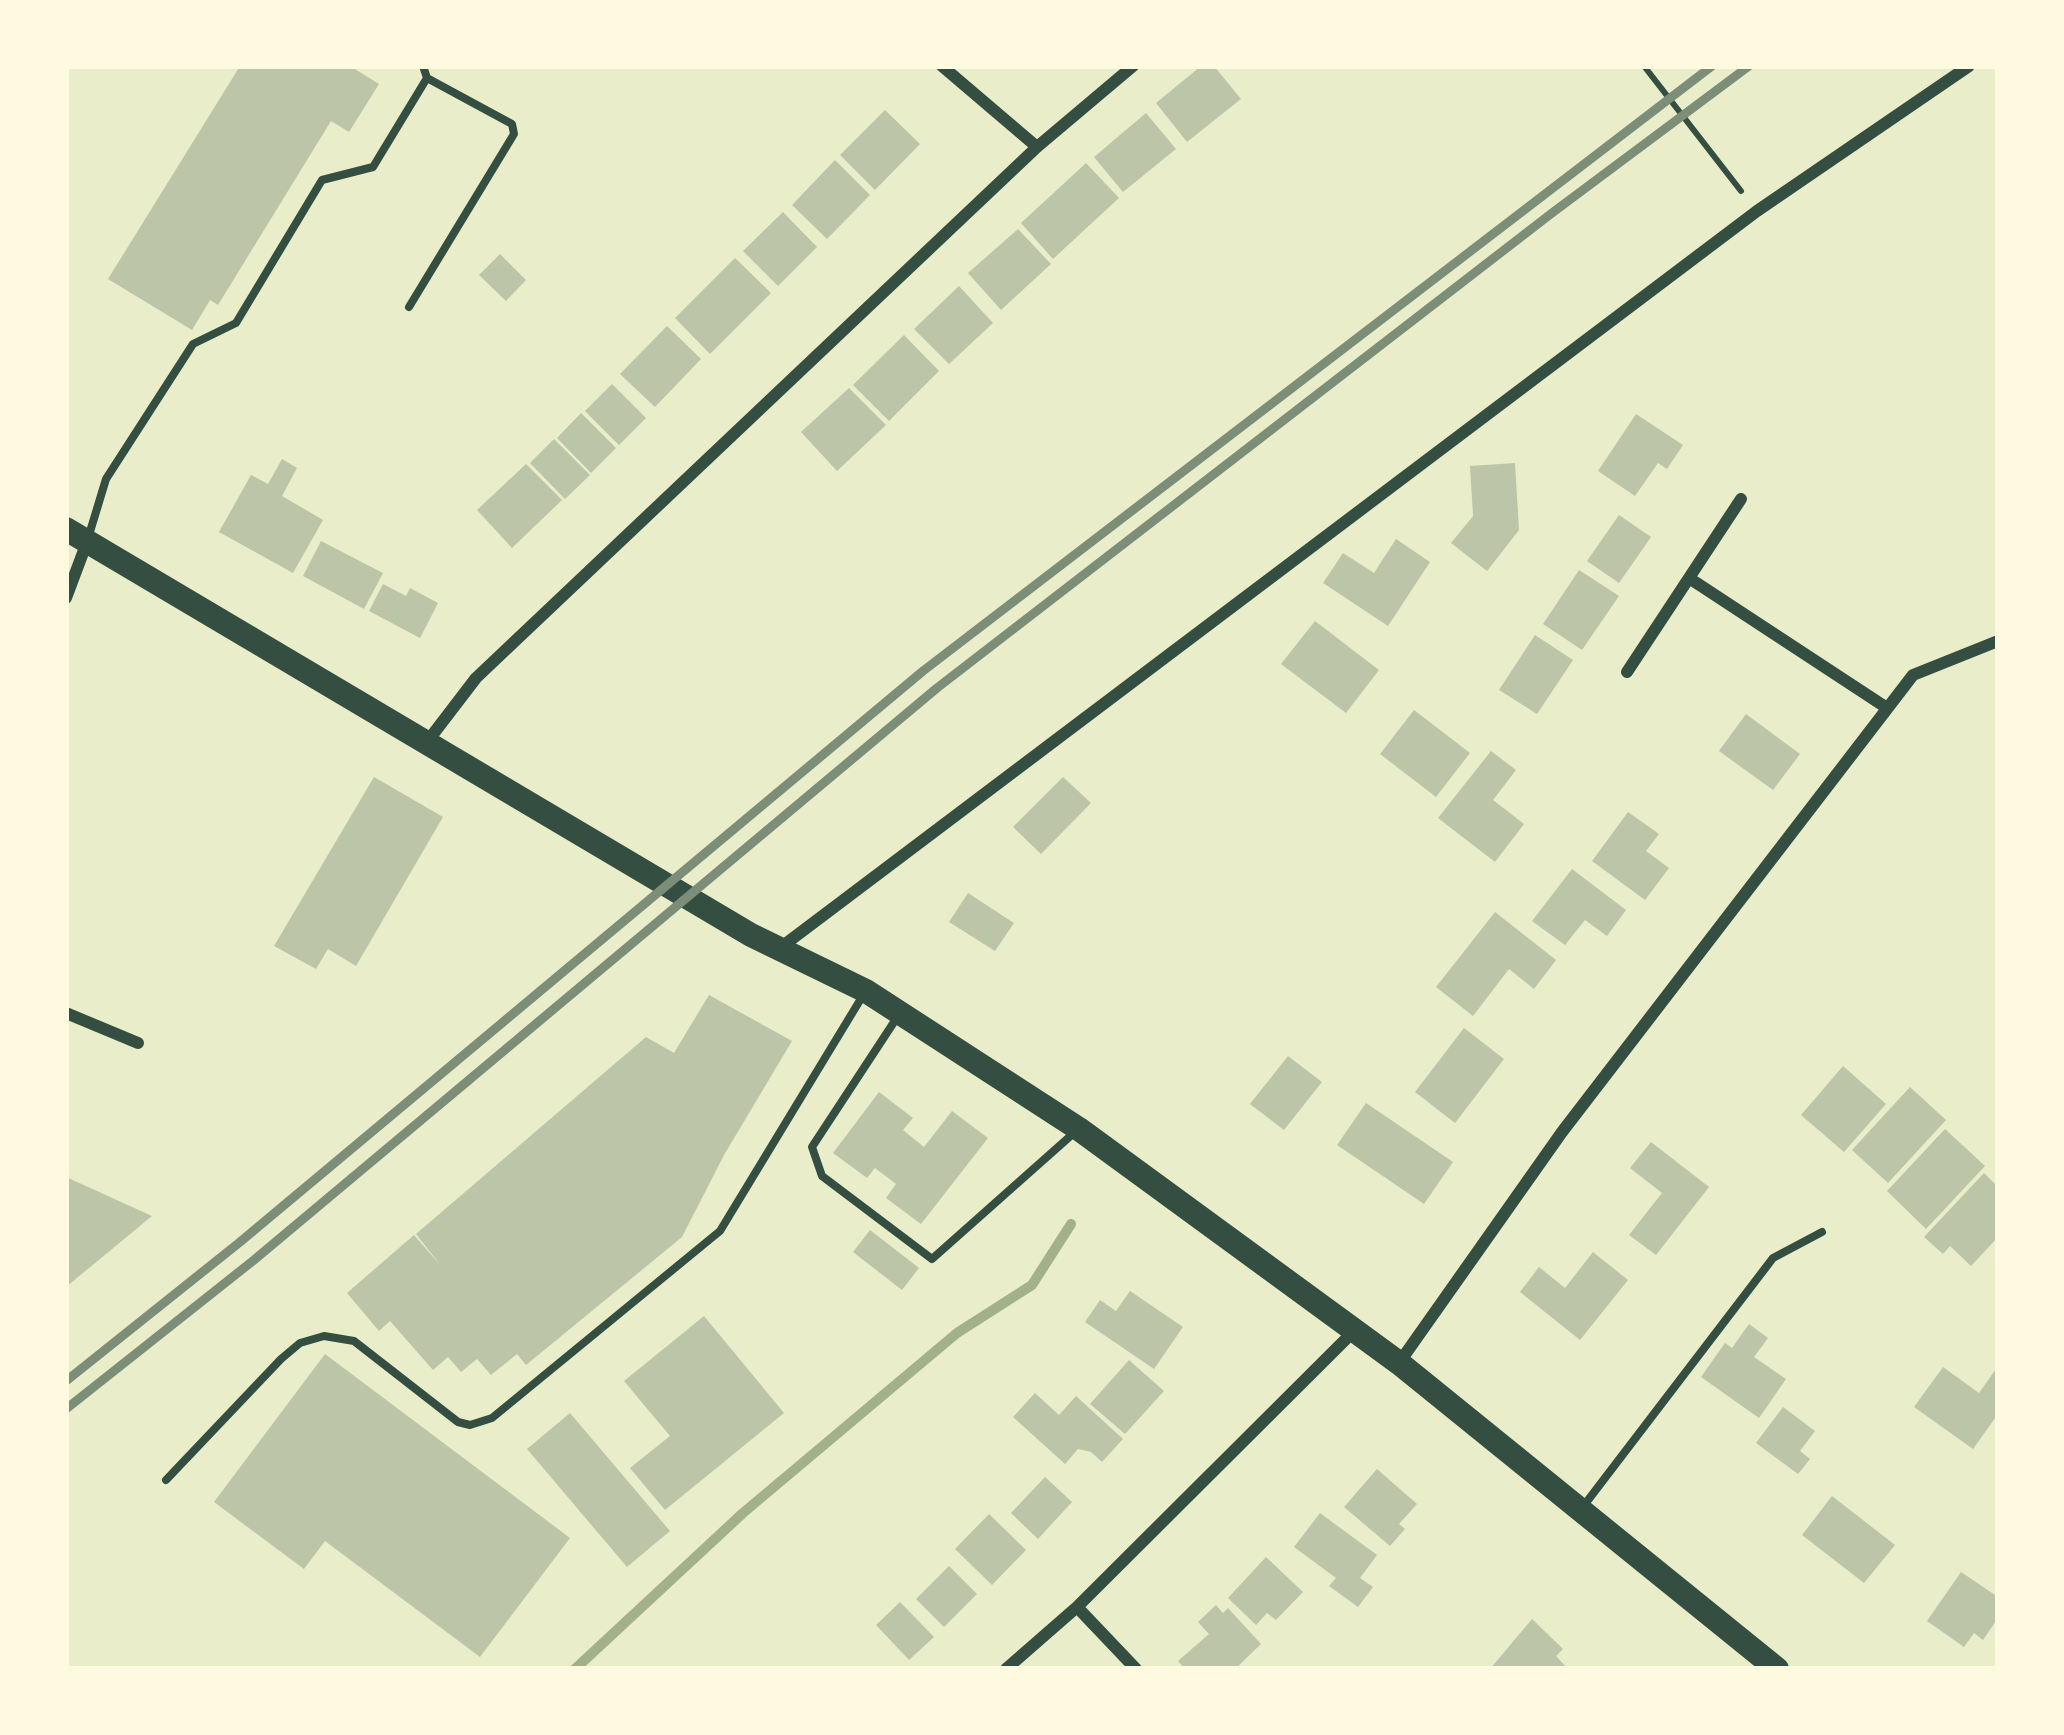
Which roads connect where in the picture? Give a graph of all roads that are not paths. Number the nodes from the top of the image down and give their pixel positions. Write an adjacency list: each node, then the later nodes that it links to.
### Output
1 (423, 66): 5 (lane)
2 (942, 66): 6 (street)
3 (1132, 66): 6 (street)
4 (1969, 66): 16 (street)
5 (427, 78): 7 (lane); 9 (lane)
6 (1036, 147): 15 (street)
7 (409, 307)
8 (1741, 499): 10 (street)
9 (77, 536): 11 (street); 15 (main road)
10 (1689, 578): 13 (street); 14 (street)
11 (66, 598)
12 (1998, 640): 14 (street)
13 (1627, 671)
14 (1887, 708): 24 (street)
15 (427, 742): 16 (main road)
16 (779, 949): 17 (main road)
17 (866, 991): 18 (main road); 25 (lane)
18 (900, 1012): 21 (main road); 21 (lane)
19 (66, 1013): 20 (street)
20 (138, 1043)
21 (1079, 1129): 23 (main road)
22 (1822, 1232): 26 (lane)
23 (1354, 1331): 24 (main road); 27 (street)
24 (1399, 1363): 26 (main road)
25 (166, 1480)
26 (1581, 1509): 30 (main road)
27 (1077, 1607): 28 (street); 29 (street)
28 (1006, 1669)
29 (1136, 1669)
30 (1777, 1669)

